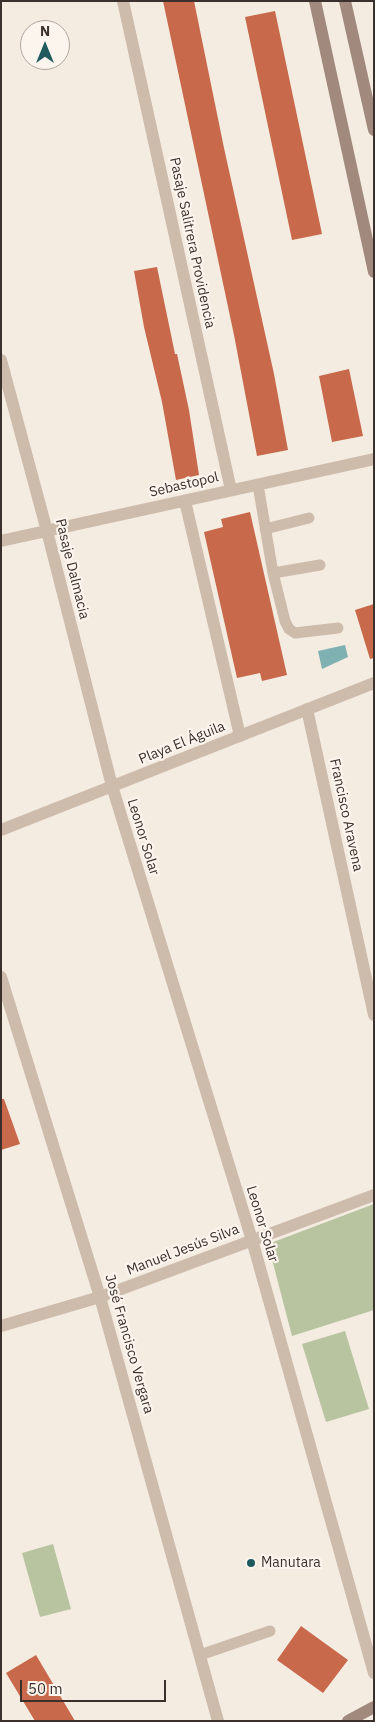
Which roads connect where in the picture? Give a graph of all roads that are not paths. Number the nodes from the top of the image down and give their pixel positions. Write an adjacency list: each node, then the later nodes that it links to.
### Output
1 (123, 1): 9 (street, Pasaje Salitrera Providencia)
2 (315, 1): 5 (main road)
3 (346, 1): 4 (main road)
4 (374, 130)
5 (374, 272)
6 (1, 360): 13 (street, Pasaje Dalmacia)
7 (374, 459): 8 (street, Sebastopol)
8 (258, 485): 9 (street, Sebastopol); 12 (lane)
9 (231, 490): 10 (street, Sebastopol)
10 (184, 501): 13 (street, Sebastopol); 20 (street)
11 (309, 518): 12 (lane)
12 (265, 529): 16 (lane)
13 (47, 531): 14 (street, Sebastopol); 21 (street, Pasaje Dalmacia)
14 (1, 542)
15 (320, 565): 16 (lane)
16 (273, 573): 17 (lane)
17 (338, 628)
18 (374, 683): 19 (street, Playa El Águila)
19 (307, 709): 20 (street, Playa El Águila); 24 (street, Francisco Aravena)
20 (240, 736): 21 (street, Playa El Águila)
21 (112, 786): 22 (street, Playa El Águila); 26 (street, Leonor Solar)
22 (1, 830)
23 (1, 977): 27 (street, José Francisco Vergara)
24 (374, 1015)
25 (374, 1195): 26 (street, Manuel Jesús Silva)
26 (252, 1240): 27 (street, Manuel Jesús Silva); 31 (street, Leonor Solar)
27 (100, 1296): 28 (street, Manuel Jesús Silva); 30 (street, José Francisco Vergara)
28 (1, 1326)
29 (270, 1631): 30 (lane)
30 (200, 1655): 33 (street, José Francisco Vergara)
31 (374, 1673)
32 (374, 1707): 34 (main road)
33 (218, 1721)
34 (348, 1721)

